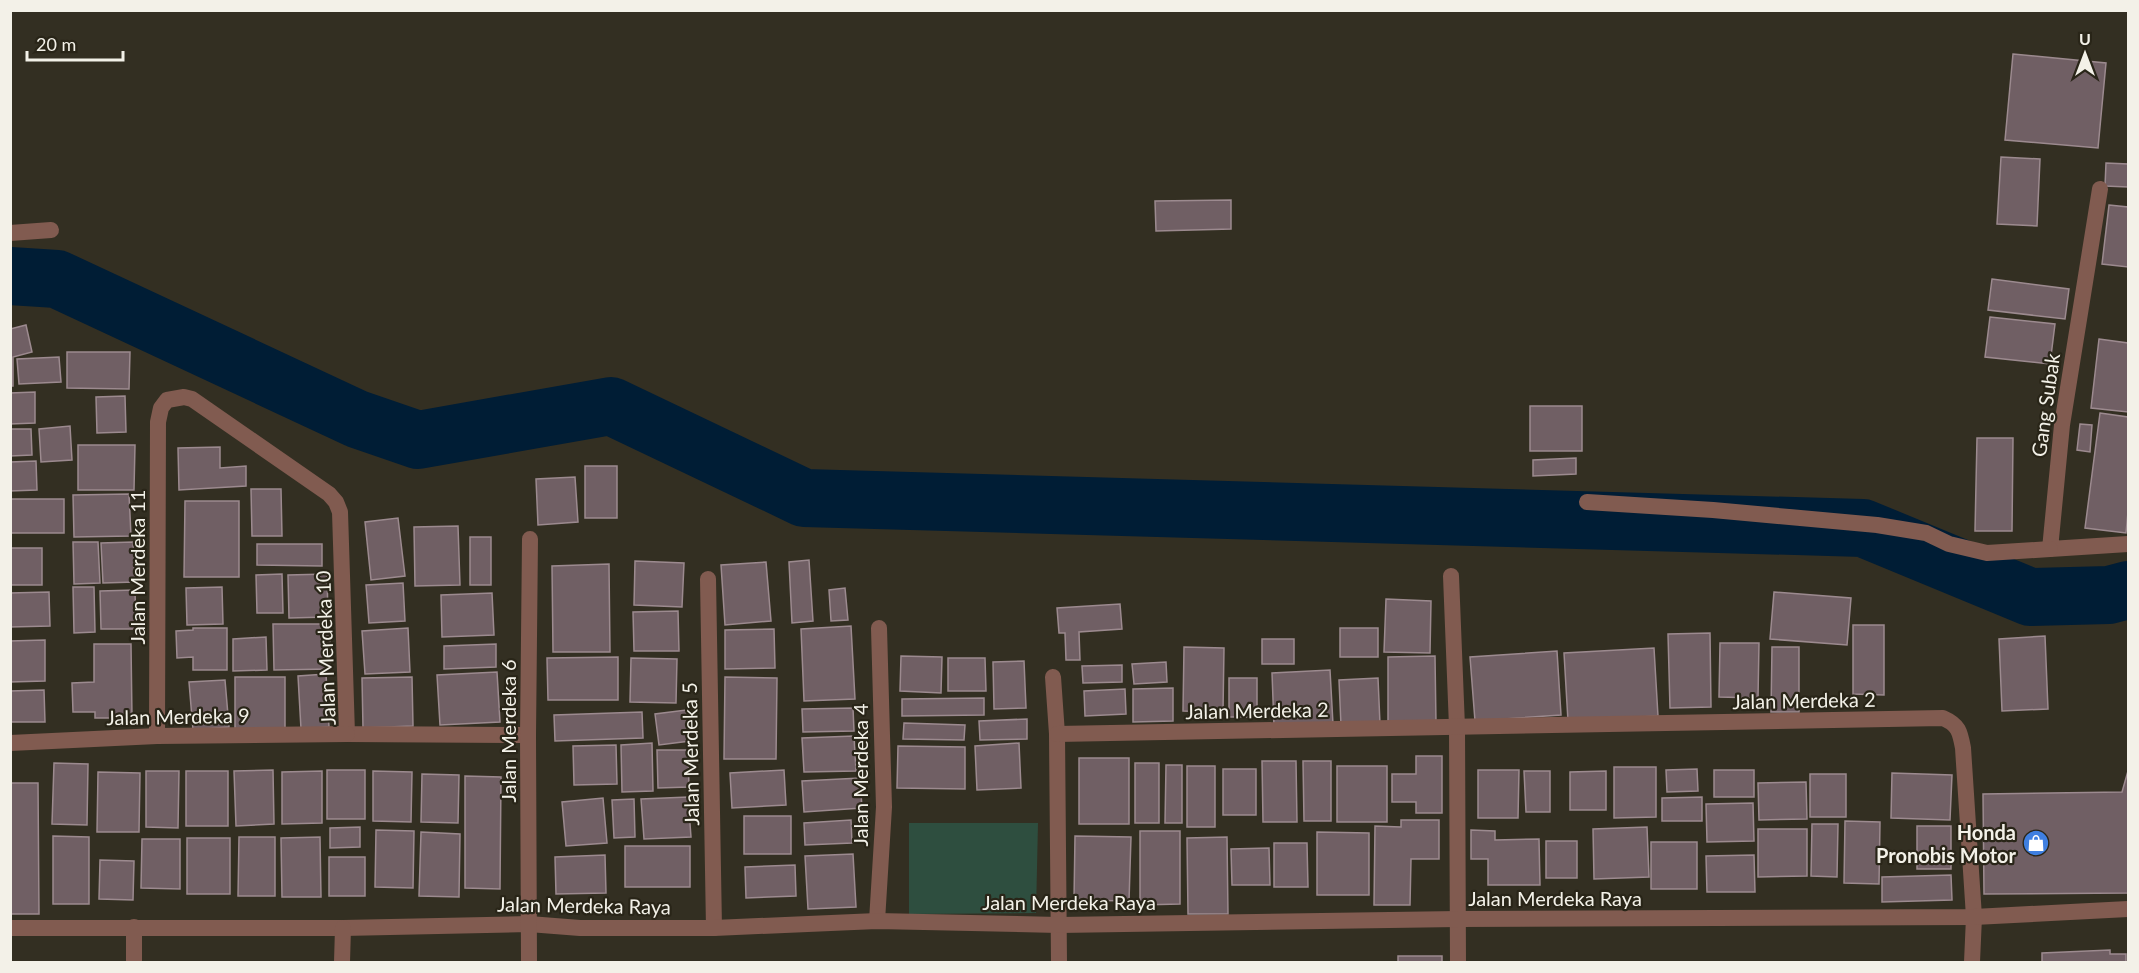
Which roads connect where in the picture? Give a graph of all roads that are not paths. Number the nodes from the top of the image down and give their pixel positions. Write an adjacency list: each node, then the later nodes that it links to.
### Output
1 (2100, 189): 8 (street, Gang Subak)
2 (51, 230): 3 (street)
3 (10, 232)
4 (329, 494): 14 (street, Jalan Merdeka 10); 17 (street, Jalan Merdeka 11)
5 (1587, 502): 8 (street)
6 (530, 539): 16 (street, Jalan Merdeka 6)
7 (2128, 544): 8 (street)
8 (2050, 549)
9 (1451, 576): 13 (street)
10 (708, 579): 28 (street, Jalan Merdeka 5)
11 (879, 628): 22 (street, Jalan Merdeka 4)
12 (1053, 677): 15 (street)
13 (1457, 728): 15 (street, Jalan Merdeka 2); 20 (street, Jalan Merdeka 2); 21 (street)
14 (347, 734): 16 (street, Jalan Merdeka 10); 17 (street, Jalan Merdeka 9)
15 (1057, 734): 24 (street)
16 (528, 735): 23 (street, Jalan Merdeka 6)
17 (157, 736): 18 (street, Jalan Merdeka 9)
18 (10, 743)
19 (2128, 909): 20 (street, Jalan Merdeka Raya)
20 (1974, 917): 21 (street, Jalan Merdeka Raya); 34 (street, Jalan Merdeka 2)
21 (1458, 919): 24 (street, Jalan Merdeka Raya); 33 (street)
22 (877, 921): 24 (street, Jalan Merdeka Raya); 28 (street, Jalan Merdeka Raya)
23 (529, 924): 27 (street, Jalan Merdeka Raya); 28 (street, Jalan Merdeka Raya); 31 (street, Jalan Merdeka 6)
24 (1059, 925): 32 (street)
25 (134, 927): 26 (street, Jalan Merdeka Raya); 27 (street, Jalan Merdeka Raya); 29 (street)
26 (10, 928)
27 (343, 928): 30 (street)
28 (714, 928)
29 (134, 963)
30 (342, 963)
31 (529, 963)
32 (1059, 963)
33 (1458, 963)
34 (1972, 963)

